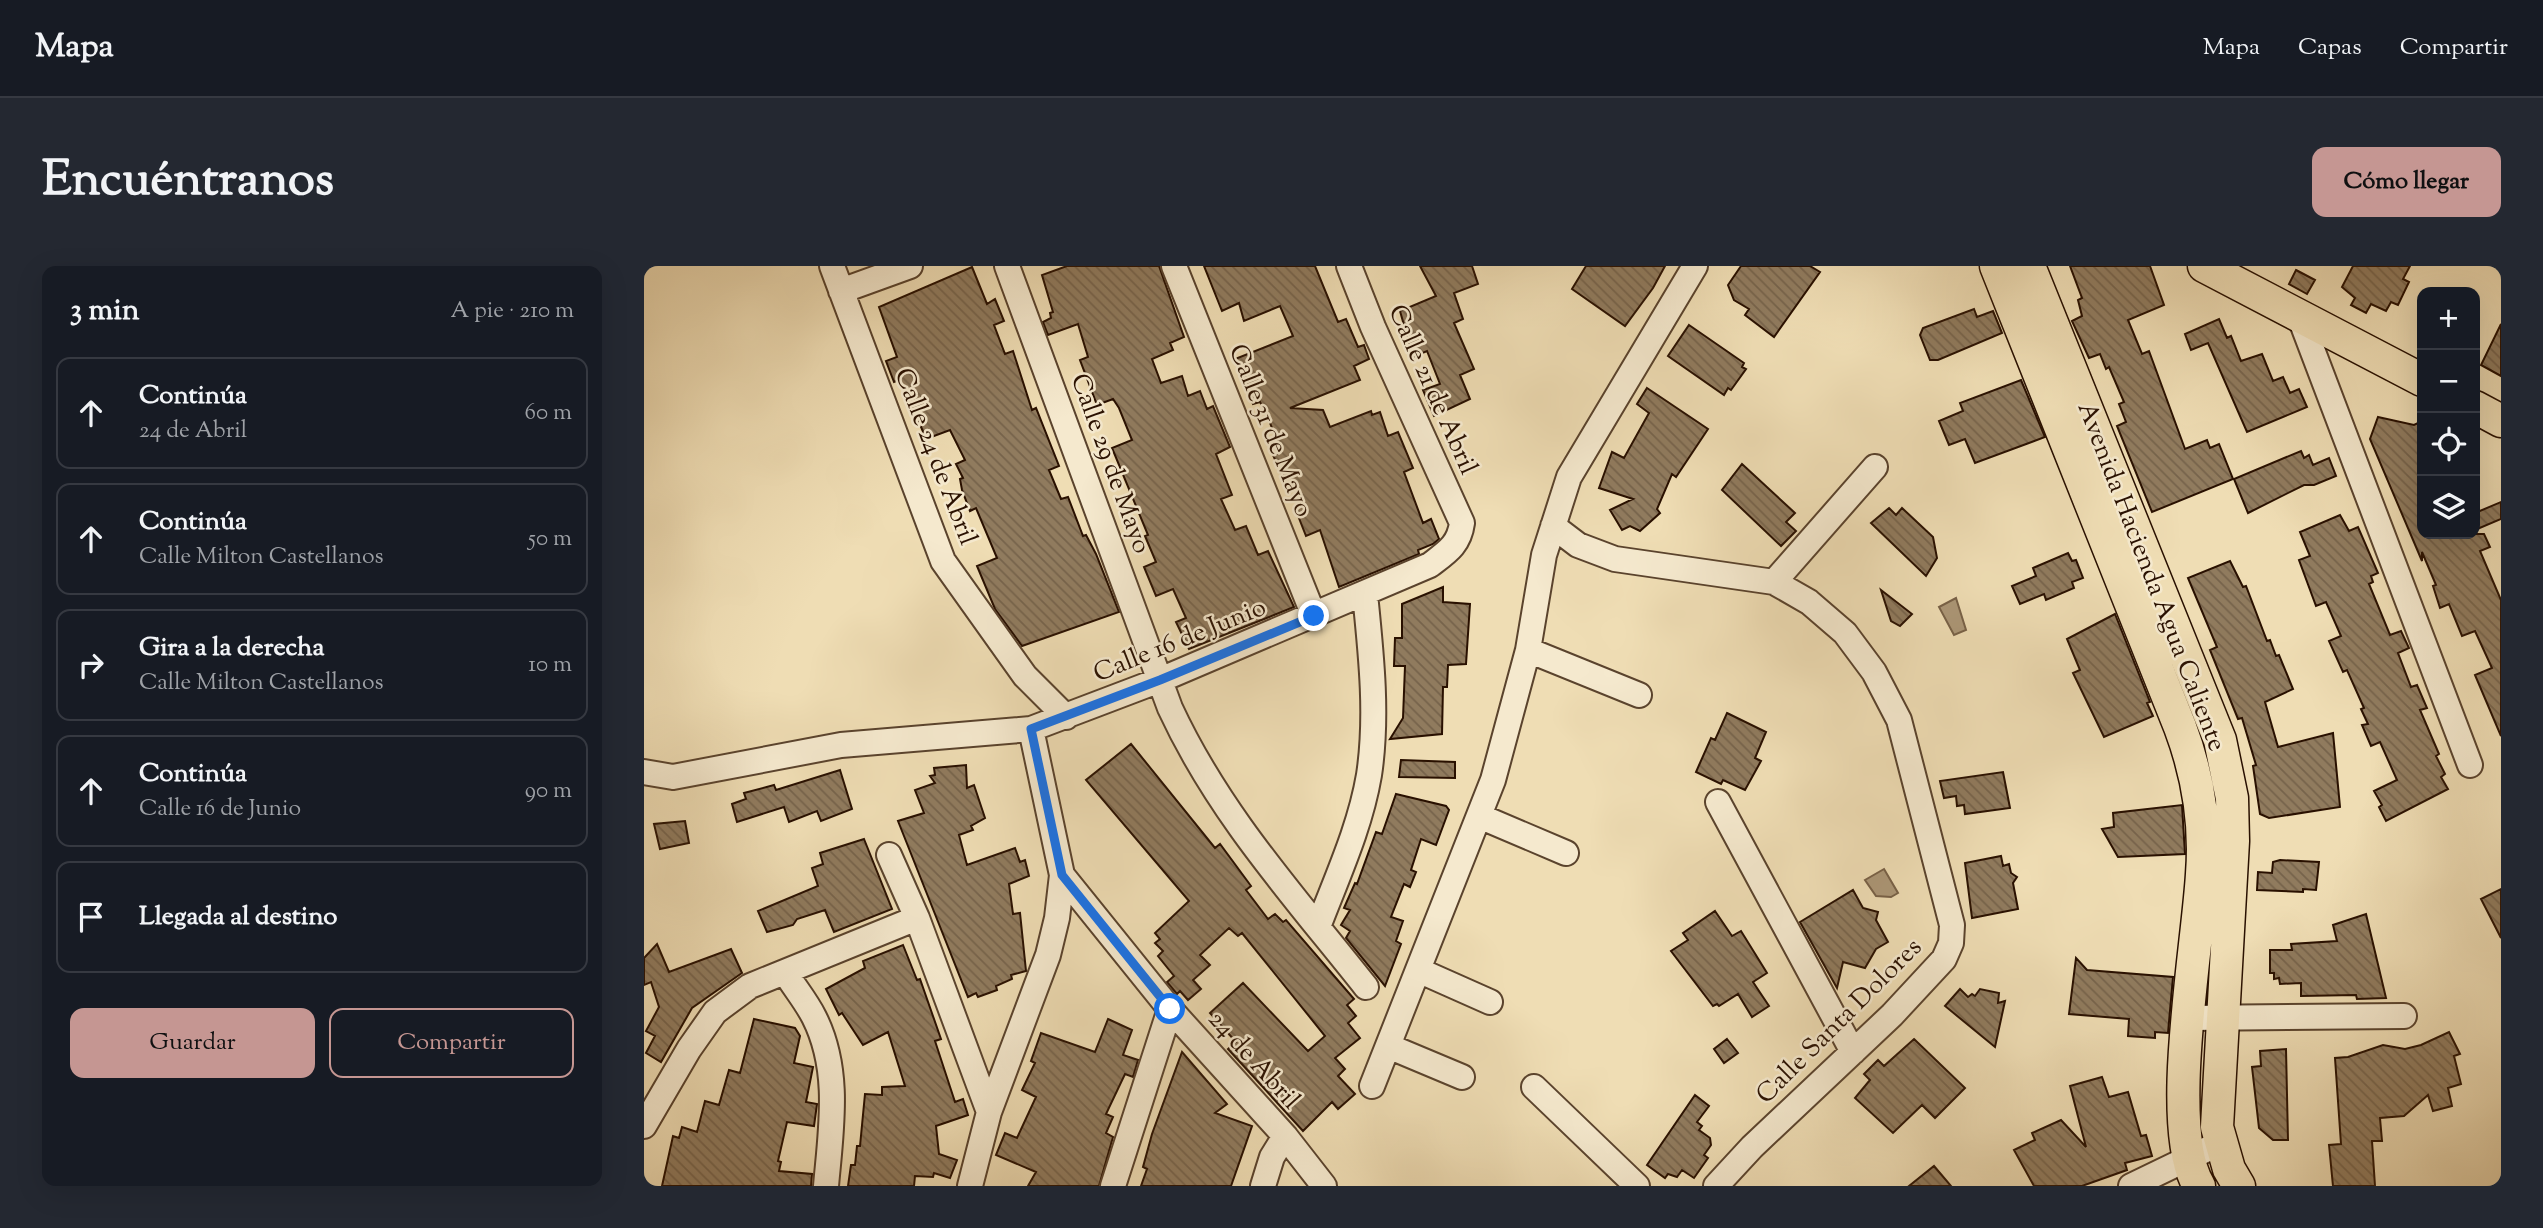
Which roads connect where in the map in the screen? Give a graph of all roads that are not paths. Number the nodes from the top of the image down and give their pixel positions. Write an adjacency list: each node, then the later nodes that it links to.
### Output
1 (832, 266): 10 (street, Calle 24 de Abril)
2 (911, 266): 10 (street)
3 (1007, 266): 22 (street, Calle 29 de Mayo)
4 (1174, 266): 20 (street, Calle 31 de Mayo)
5 (1349, 266): 17 (street, Calle 21 de Abril)
6 (1695, 266): 16 (street)
7 (1996, 266): 41 (main road, Avenida Hacienda Agua Caliente)
8 (2029, 266): 42 (main road, Avenida Hacienda Agua Caliente)
9 (2204, 266): 11 (main road)
10 (841, 291): 24 (street, Calle 24 de Abril)
11 (2299, 315): 12 (main road); 26 (street)
12 (2417, 377)
13 (2480, 410): 14 (main road)
14 (2501, 421)
15 (1875, 467): 18 (street)
16 (1553, 526): 18 (street, Calle Santa Dolores); 21 (street)
17 (1460, 537): 19 (street, Calle 16 de Junio)
18 (1774, 582): 44 (street, Calle Santa Dolores)
19 (1365, 594): 20 (street, Calle 16 de Junio); 34 (street)
20 (1314, 616): 22 (street, Calle 16 de Junio)
21 (1528, 650): 23 (street); 29 (street)
22 (1160, 680): 24 (street, Calle 16 de Junio); 34 (street, Calle 29 de Mayo)
23 (1639, 695)
24 (1066, 717): 25 (street, Calle 16 de Junio)
25 (1031, 729): 27 (street, Calle 16 de Junio); 32 (street)
26 (2470, 765)
27 (644, 772)
28 (1718, 802): 44 (street)
29 (1479, 816): 30 (street); 35 (street)
30 (1566, 853)
31 (889, 855): 33 (street)
32 (1062, 875): 39 (street, 24 de Abril); 48 (street)
33 (917, 918): 36 (street); 48 (street)
34 (1318, 927): 37 (street, Calle 29 de Mayo)
35 (1418, 970): 38 (street); 43 (street)
36 (785, 972): 49 (street); 54 (street)
37 (1366, 987)
38 (1490, 1002)
39 (1170, 1009): 50 (street, 24 de Abril); 55 (street)
40 (2404, 1016): 42 (street)
41 (2189, 1018): 42 (street); 52 (main road, Avenida Hacienda Agua Caliente)
42 (2222, 1018): 51 (main road, Avenida Hacienda Agua Caliente)
43 (1388, 1046): 45 (street); 46 (street)
44 (1853, 1052): 59 (street, Calle Santa Dolores)
45 (1462, 1077)
46 (1372, 1086)
47 (1534, 1087): 58 (street)
48 (989, 1112): 53 (street)
49 (644, 1126)
50 (1285, 1136): 56 (street); 57 (street, 24 de Abril)
51 (2220, 1143): 52 (street); 61 (main road, Avenida Hacienda Agua Caliente)
52 (2193, 1172): 60 (street)
53 (978, 1183)
54 (827, 1186)
55 (1113, 1186)
56 (1263, 1186)
57 (1324, 1186)
58 (1637, 1186)
59 (1716, 1186)
60 (2131, 1186)
61 (2239, 1186)

